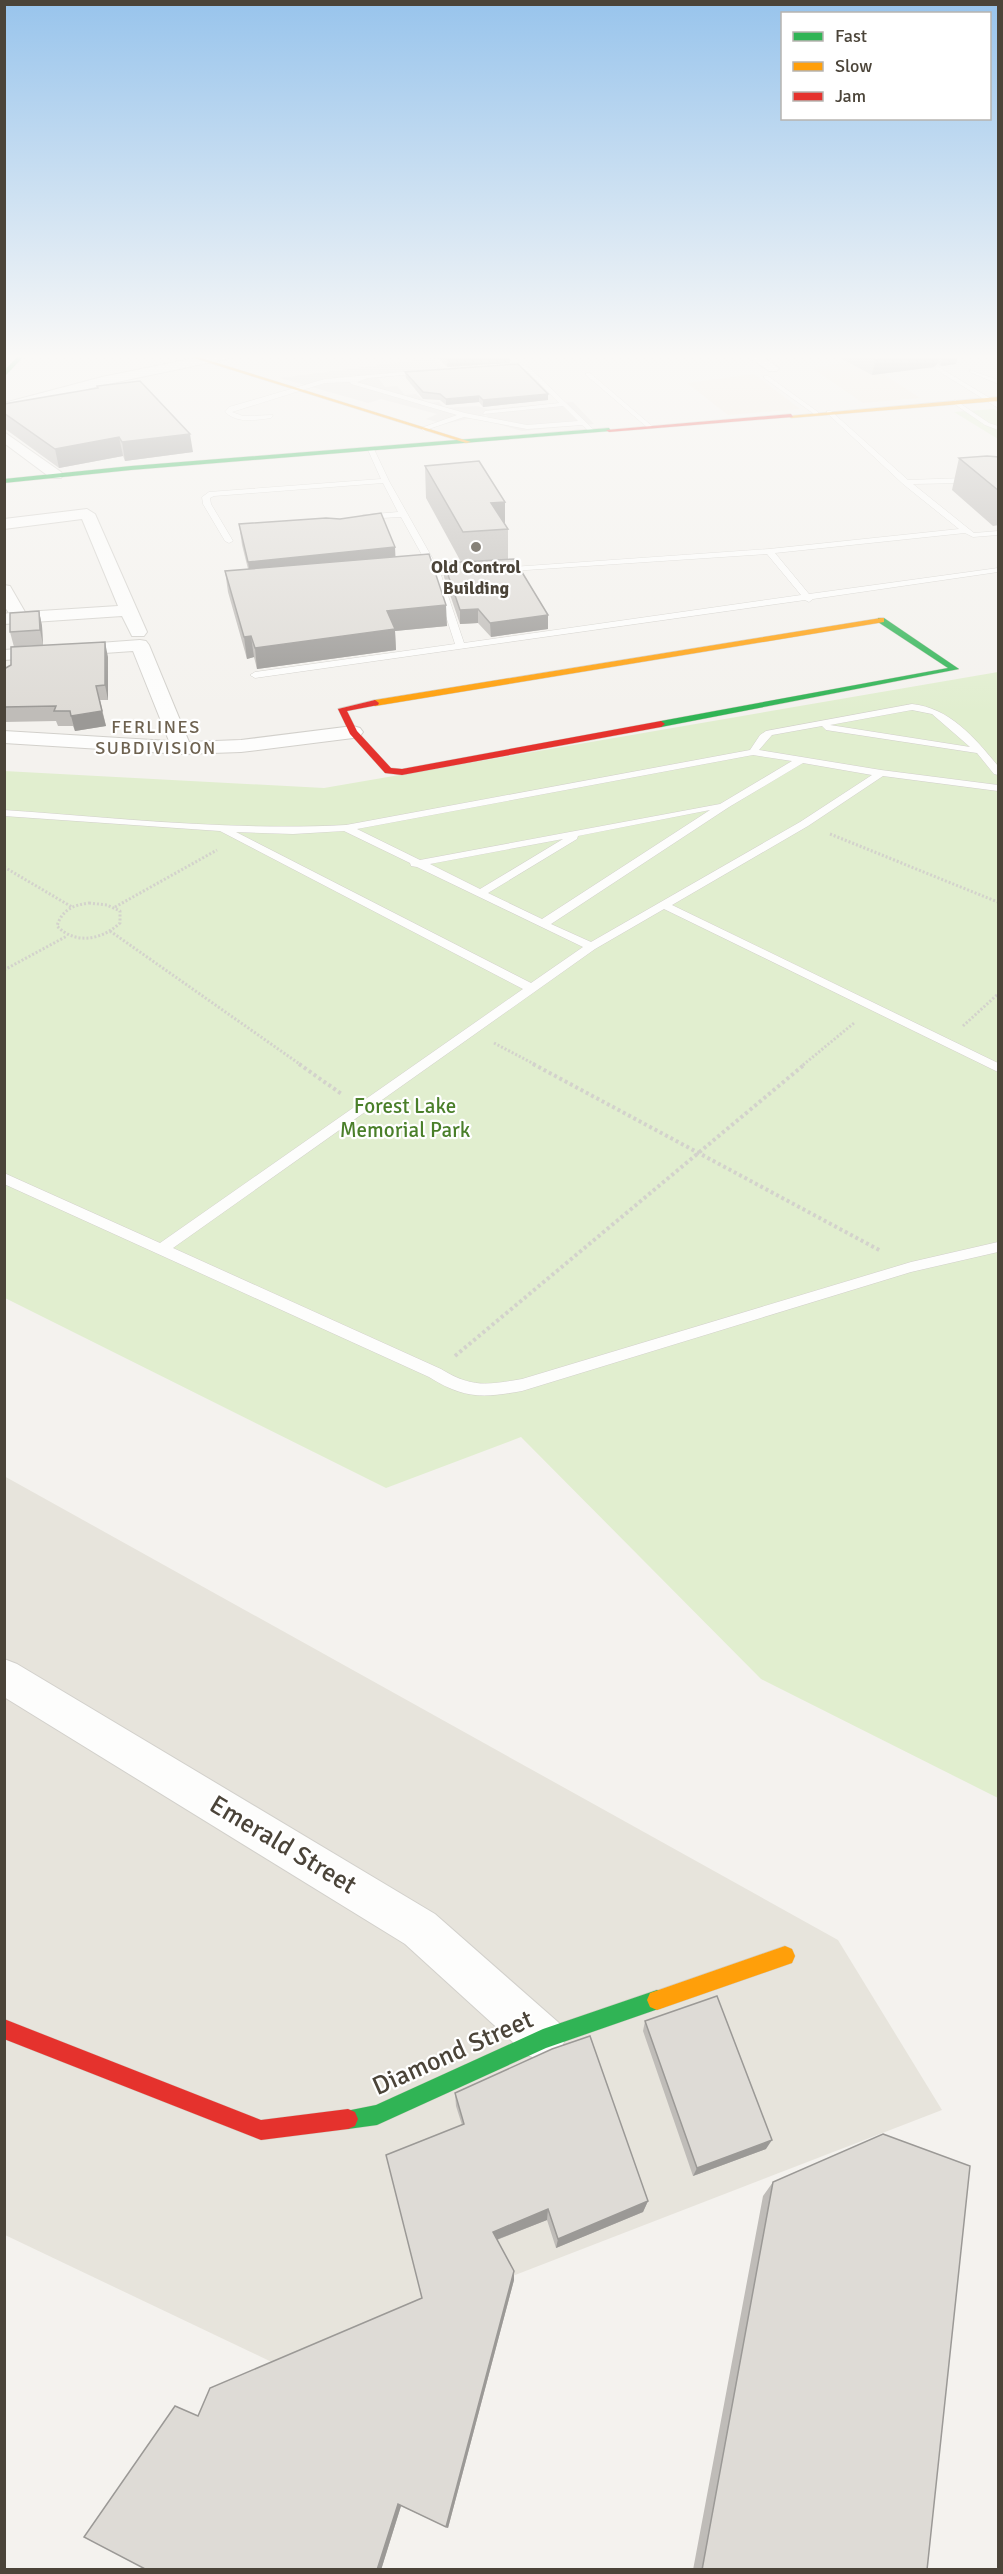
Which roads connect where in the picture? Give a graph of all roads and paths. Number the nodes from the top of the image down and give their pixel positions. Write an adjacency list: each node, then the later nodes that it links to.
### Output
1 (68, 473): 4 (main road)
2 (382, 473): 6 (lane)
3 (895, 473): 7 (lane)
4 (56, 474): 5 (main road)
5 (4, 481)
6 (385, 481): 9 (lane); 13 (lane)
7 (906, 482): 8 (lane); 14 (lane)
8 (999, 487)
9 (405, 514): 10 (lane); 21 (lane)
10 (358, 518)
11 (4, 524): 25 (street)
12 (235, 529): 13 (lane)
13 (224, 530): 16 (lane)
14 (966, 531): 15 (lane); 17 (lane)
15 (999, 533)
16 (229, 541)
17 (769, 551): 19 (lane); 24 (lane)
18 (421, 570): 21 (lane)
19 (489, 570)
20 (999, 570): 24 (lane)
21 (435, 571): 22 (lane); 28 (lane)
22 (468, 572)
23 (4, 590): 26 (street)
24 (809, 599): 28 (lane)
25 (128, 610): 26 (street); 27 (street)
26 (12, 619)
27 (138, 632)
28 (460, 645): 30 (lane)
29 (4, 655): 34 (street)
30 (255, 675)
31 (814, 725): 35 (lane); 35 (lane); 36 (lane)
32 (353, 732): 32 (main road); 34 (street)
33 (4, 737): 34 (street)
34 (182, 748)
35 (981, 751): 38 (lane)
36 (753, 752): 37 (lane); 45 (lane)
37 (801, 760): 39 (lane); 41 (lane)
38 (999, 772)
39 (881, 774): 40 (lane); 43 (lane)
40 (999, 788)
41 (725, 805): 46 (lane); 55 (lane)
42 (4, 813): 44 (lane)
43 (804, 824): 51 (path); 52 (lane)
44 (219, 828): 45 (lane); 47 (lane)
45 (346, 828): 48 (lane)
46 (581, 832): 48 (lane); 50 (lane)
47 (238, 838): 54 (path); 60 (lane)
48 (415, 864): 50 (lane)
49 (4, 867): 53 (path)
50 (479, 894): 55 (lane)
51 (999, 902)
52 (662, 904): 58 (lane); 62 (lane)
53 (72, 907): 54 (path); 57 (path)
54 (115, 907): 56 (path)
55 (543, 924): 58 (lane)
56 (110, 931): 57 (path); 66 (path)
57 (67, 936): 59 (path)
58 (591, 947): 60 (lane)
59 (4, 970)
60 (533, 989): 63 (lane)
61 (999, 994): 64 (path)
62 (873, 1007): 64 (lane); 67 (path)
63 (471, 1030): 66 (lane); 67 (path)
64 (946, 1042): 65 (lane)
65 (999, 1068)
66 (361, 1107): 70 (lane)
67 (698, 1153): 71 (path); 72 (path)
68 (4, 1178): 70 (lane)
69 (999, 1246): 71 (lane)
70 (162, 1249): 72 (lane)
71 (911, 1267): 72 (lane)
72 (435, 1373)
73 (4, 1676): 76 (street, Emerald Street)
74 (785, 1956): 76 (main road, Diamond Street)
75 (4, 2029): 76 (main road, Diamond Street)
76 (543, 2039)

